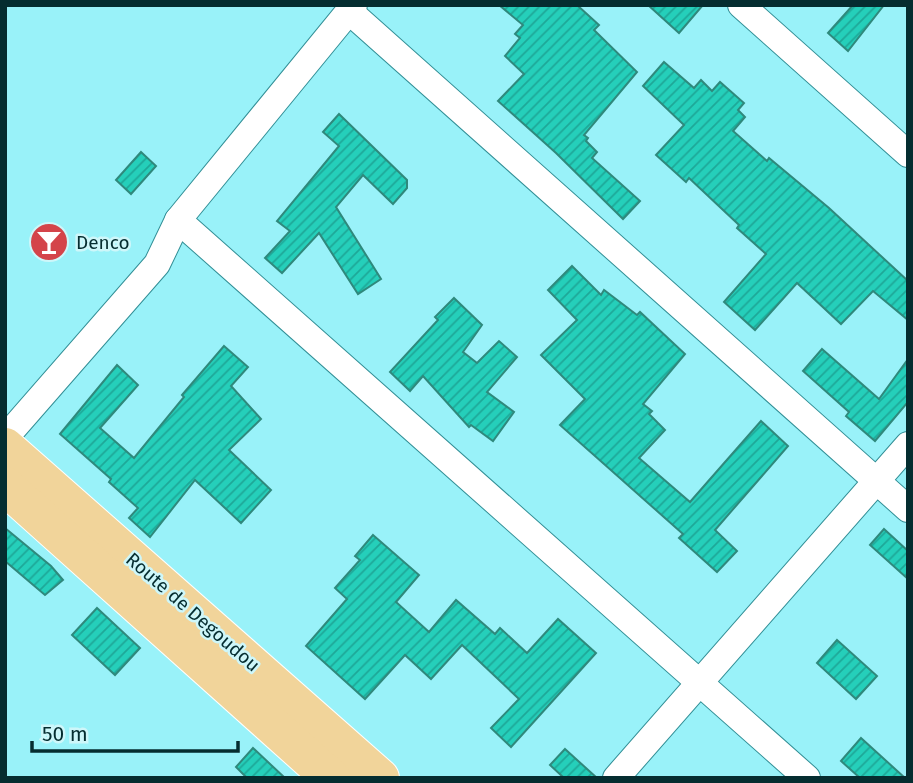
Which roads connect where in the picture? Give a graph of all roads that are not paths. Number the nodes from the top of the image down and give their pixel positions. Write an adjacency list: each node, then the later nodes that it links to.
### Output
1 (741, 5): 3 (street)
2 (351, 8): 4 (street); 8 (street)
3 (908, 154)
4 (178, 220): 5 (street); 11 (street)
5 (5, 438)
6 (908, 445): 8 (street)
7 (5, 447): 13 (main road, Route de Degoudou)
8 (876, 481): 10 (street); 11 (street)
9 (5, 486): 12 (main road, Route de Degoudou)
10 (908, 509)
11 (698, 682): 14 (street); 15 (street)
12 (331, 778)
13 (380, 778)
14 (616, 778)
15 (807, 778)

